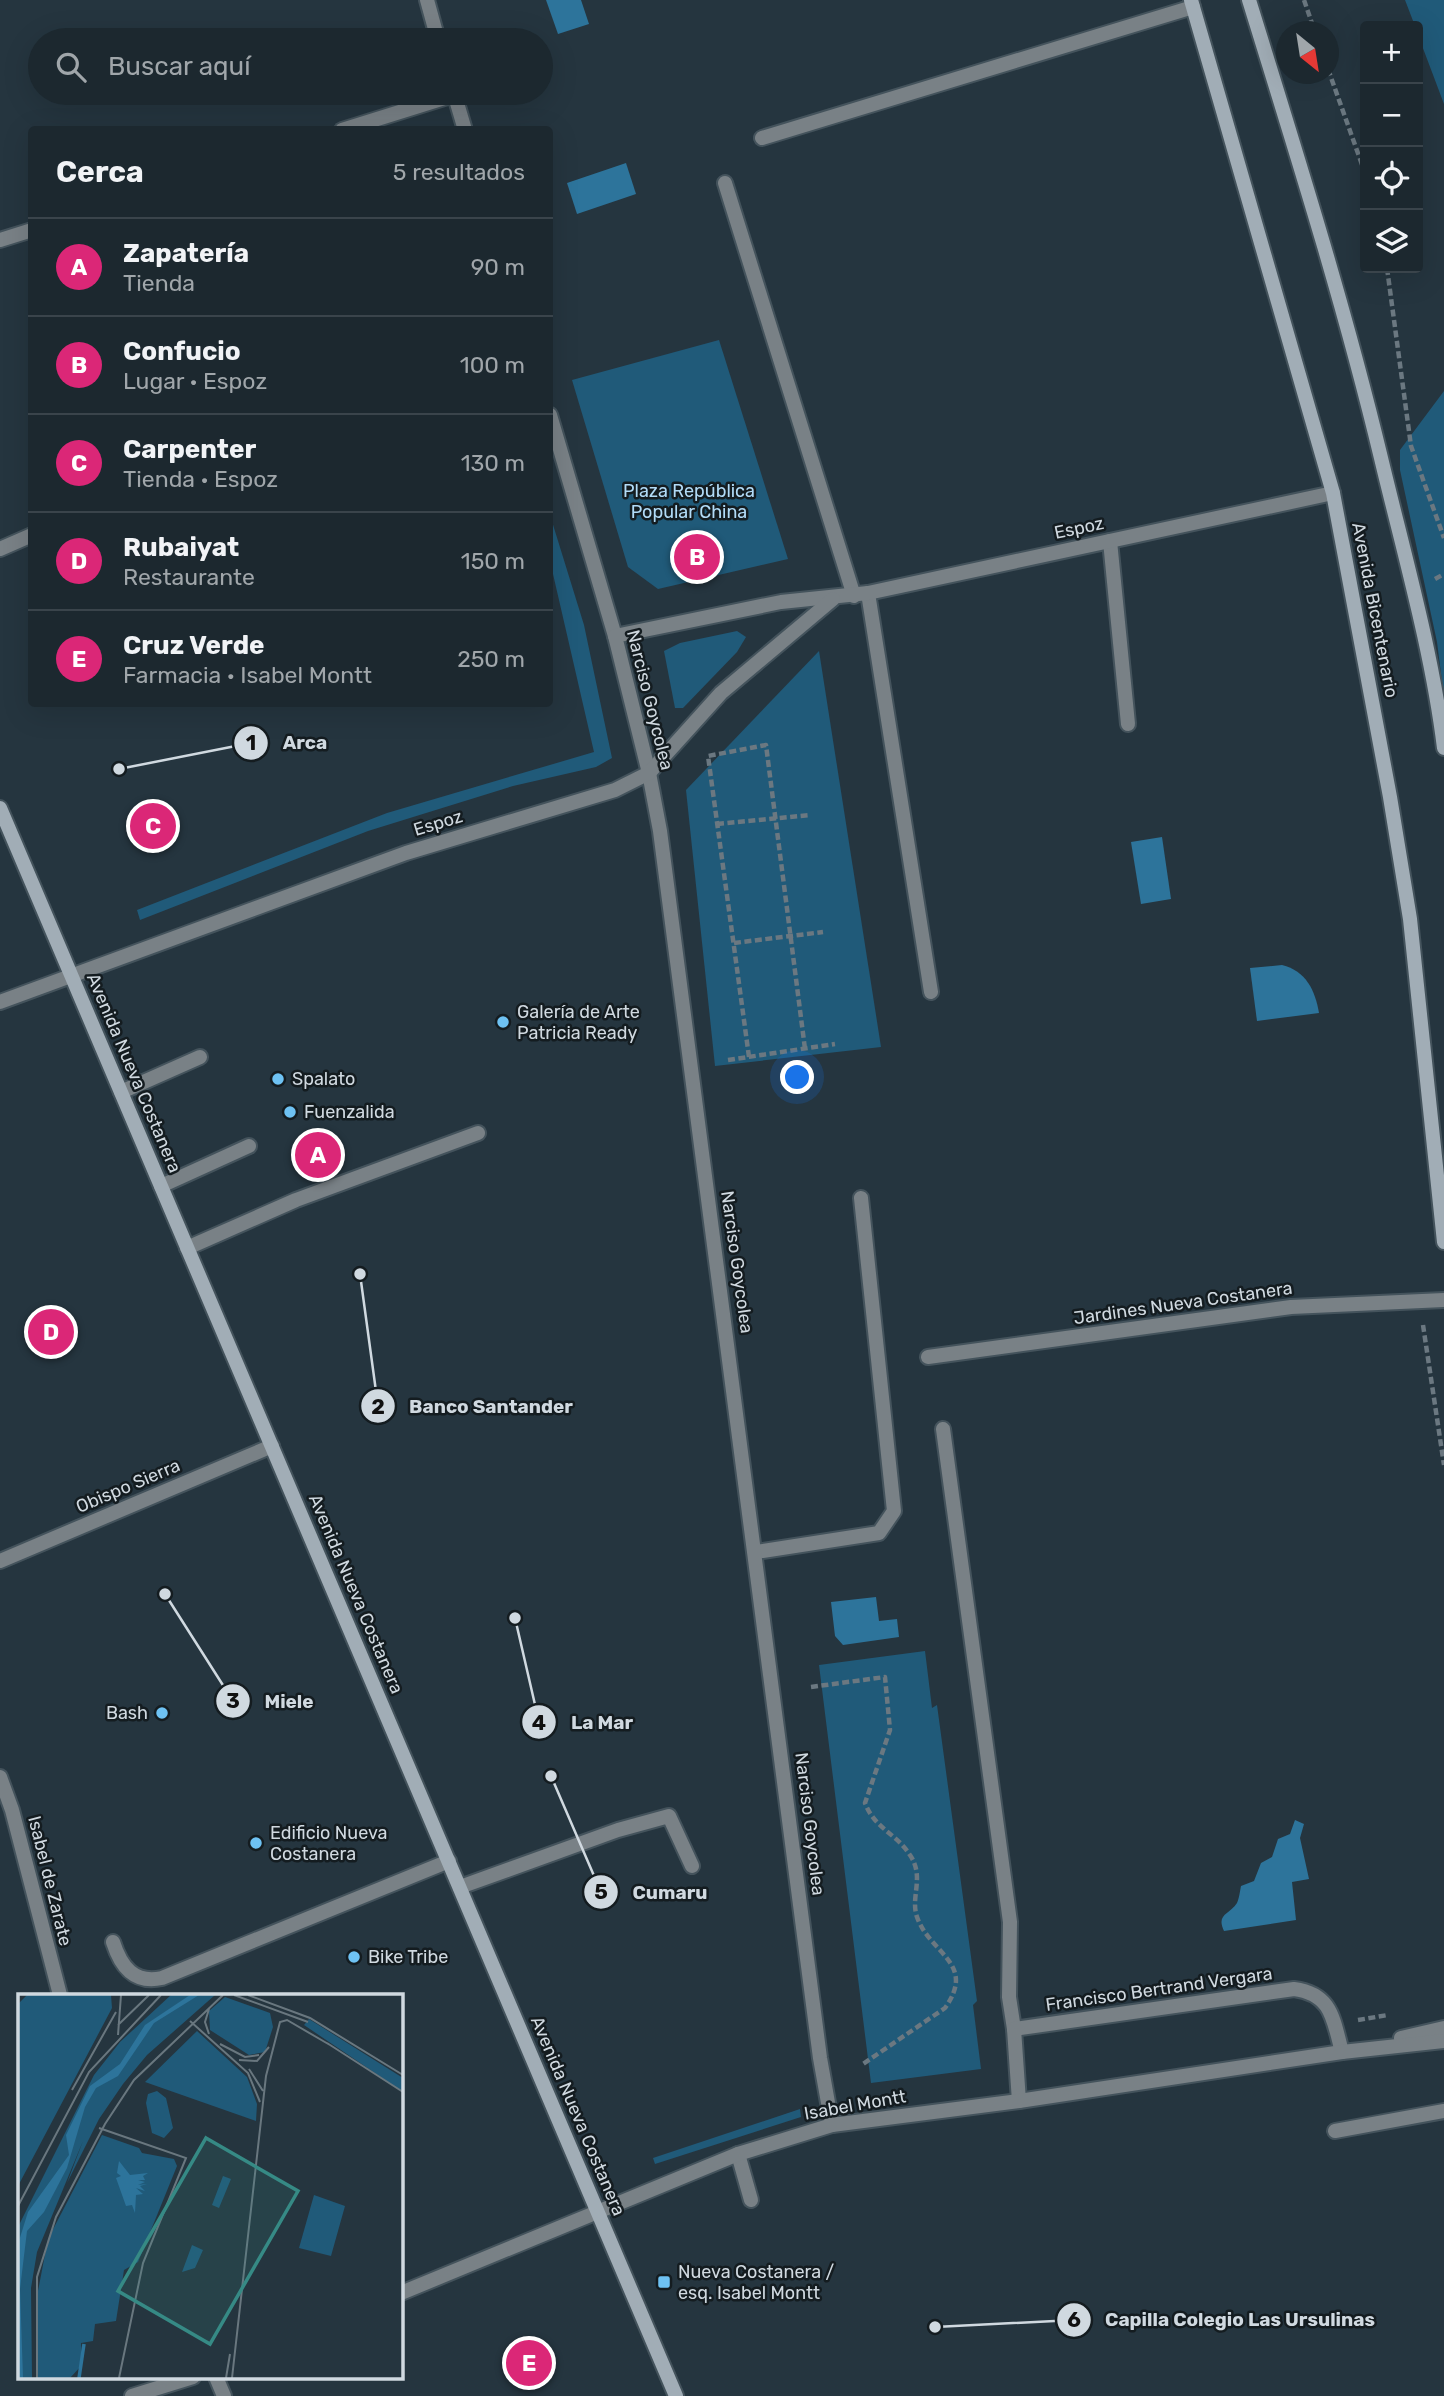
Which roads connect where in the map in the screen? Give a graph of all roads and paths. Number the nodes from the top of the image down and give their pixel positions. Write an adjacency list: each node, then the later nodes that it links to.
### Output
1 (426, 0): 6 (street)
2 (1250, 0): 28 (main road)
3 (1304, 0): 5 (path)
4 (1192, 4): 12 (street); 19 (main road, Avenida Bicentenario)
5 (1311, 21)
6 (434, 28)
7 (1333, 84): 13 (path)
8 (420, 105): 10 (street)
9 (457, 105): 11 (street)
10 (354, 126)
11 (464, 126)
12 (762, 138)
13 (1360, 159)
14 (725, 183): 24 (street)
15 (28, 231): 16 (street)
16 (0, 240)
17 (1388, 273): 21 (path)
18 (553, 425): 26 (street, Narciso Goycolea)
19 (1333, 493): 22 (street, Espoz); 50 (main road, Avenida Bicentenario)
20 (28, 537): 23 (street)
21 (1444, 538)
22 (1110, 541): 24 (street, Espoz); 27 (street)
23 (0, 549)
24 (861, 594): 25 (street, Espoz); 38 (street)
25 (833, 599): 26 (street, Espoz); 29 (street, Espoz)
26 (615, 636): 29 (street, Narciso Goycolea)
27 (1128, 724)
28 (1444, 748)
29 (649, 773): 37 (street, Espoz); 58 (street, Narciso Goycolea)
30 (0, 808): 37 (main road, Avenida Nueva Costanera)
31 (810, 815): 32 (path)
32 (775, 818): 33 (path); 33 (path); 35 (path)
33 (717, 824): 36 (path)
34 (823, 932): 35 (path)
35 (791, 934): 36 (path); 41 (path)
36 (734, 943): 43 (path)
37 (72, 976): 39 (street, Espoz); 45 (main road, Avenida Nueva Costanera)
38 (931, 992)
39 (0, 1002)
40 (835, 1044): 41 (path)
41 (805, 1049): 43 (path)
42 (200, 1057): 45 (street)
43 (749, 1057): 44 (path)
44 (727, 1060)
45 (121, 1092): 48 (main road, Avenida Nueva Costanera)
46 (478, 1133): 51 (street)
47 (249, 1146): 48 (street)
48 (161, 1185): 51 (main road, Avenida Nueva Costanera)
49 (861, 1198): 58 (street)
50 (1444, 1242)
51 (187, 1248): 56 (main road, Avenida Nueva Costanera)
52 (1444, 1300): 53 (street, Jardines Nueva Costanera)
53 (1420, 1303): 54 (street, Jardines Nueva Costanera); 57 (path)
54 (928, 1357)
55 (943, 1429): 68 (street)
56 (272, 1446): 59 (street, Obispo Sierra); 62 (main road, Avenida Nueva Costanera)
57 (1444, 1465)
58 (756, 1552): 74 (street, Narciso Goycolea)
59 (0, 1561)
60 (811, 1687): 71 (path)
61 (0, 1777): 66 (street, Isabel de Zarate)
62 (449, 1861): 64 (main road, Avenida Nueva Costanera); 65 (street)
63 (692, 1866): 64 (street)
64 (460, 1887): 78 (main road, Avenida Nueva Costanera)
65 (113, 1942)
66 (60, 1994)
67 (1444, 2028): 70 (street, Isabel Montt)
68 (1014, 2029): 70 (street, Francisco Bertrand Vergara); 72 (street)
69 (1444, 2041): 70 (street, Isabel Montt)
70 (1342, 2052): 72 (street, Isabel Montt)
71 (863, 2064)
72 (1019, 2101): 74 (street, Isabel Montt)
73 (1444, 2111): 75 (street)
74 (832, 2125): 76 (street, Isabel Montt)
75 (1335, 2131)
76 (738, 2154): 77 (street); 78 (street, Isabel Montt)
77 (751, 2200)
78 (597, 2210): 79 (street, Isabel Montt); 84 (main road, Avenida Nueva Costanera)
79 (402, 2293)
80 (216, 2378): 83 (street)
81 (177, 2379): 82 (street)
82 (132, 2396)
83 (224, 2396)
84 (676, 2396)

